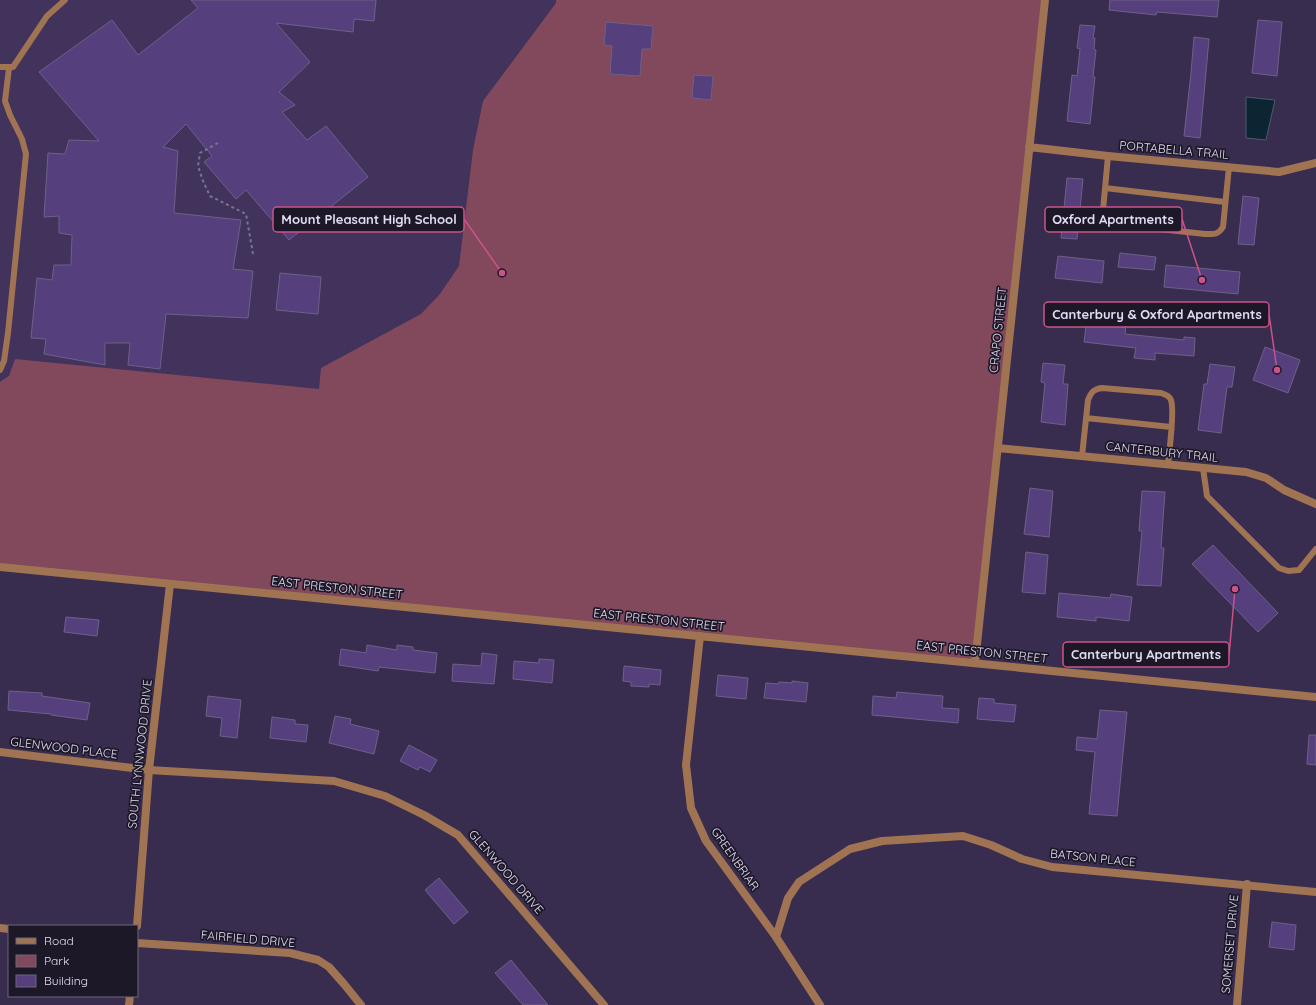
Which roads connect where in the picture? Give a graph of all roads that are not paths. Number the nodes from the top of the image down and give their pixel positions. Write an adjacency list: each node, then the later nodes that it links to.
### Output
1 (65, 0): 4 (lane)
2 (1045, 0): 5 (street, CRAPO STREET)
3 (0, 67): 4 (lane)
4 (8, 68): 11 (lane)
5 (1029, 147): 6 (street, PORTABELLA TRAIL); 14 (street, CRAPO STREET)
6 (1108, 156): 8 (street, PORTABELLA TRAIL); 9 (lane)
7 (1316, 163): 8 (street, PORTABELLA TRAIL)
8 (1229, 167): 10 (lane)
9 (1105, 188): 10 (lane); 10 (lane)
10 (1225, 202)
11 (0, 370)
12 (1086, 418): 13 (lane); 13 (lane); 15 (lane)
13 (1171, 427): 16 (lane)
14 (998, 448): 15 (street, CANTERBURY TRAIL); 23 (street, CRAPO STREET)
15 (1082, 456): 16 (street, CANTERBURY TRAIL)
16 (1168, 465): 17 (street, CANTERBURY TRAIL)
17 (1204, 468): 18 (street, CANTERBURY TRAIL); 19 (lane)
18 (1316, 504)
19 (1316, 549)
20 (0, 567): 21 (street, EAST PRESTON STREET)
21 (170, 584): 22 (street, EAST PRESTON STREET); 26 (street, SOUTH LYNNWOOD DRIVE)
22 (700, 636): 23 (street, EAST PRESTON STREET); 30 (street, GREENBRIAR)
23 (975, 663): 24 (street, EAST PRESTON STREET)
24 (1316, 697)
25 (0, 752): 26 (street, GLENWOOD PLACE)
26 (149, 770): 29 (street, SOUTH LYNNWOOD DRIVE); 33 (street, GLENWOOD DRIVE)
27 (1247, 884): 28 (street, BATSON PLACE); 30 (street, BATSON PLACE); 35 (street, SOMERSET DRIVE)
28 (1316, 892)
29 (137, 925)
30 (776, 937): 34 (street, GREENBRIAR)
31 (138, 943): 32 (street, FAIRFIELD DRIVE)
32 (361, 1005)
33 (604, 1005)
34 (820, 1005)
35 (1237, 1005)

